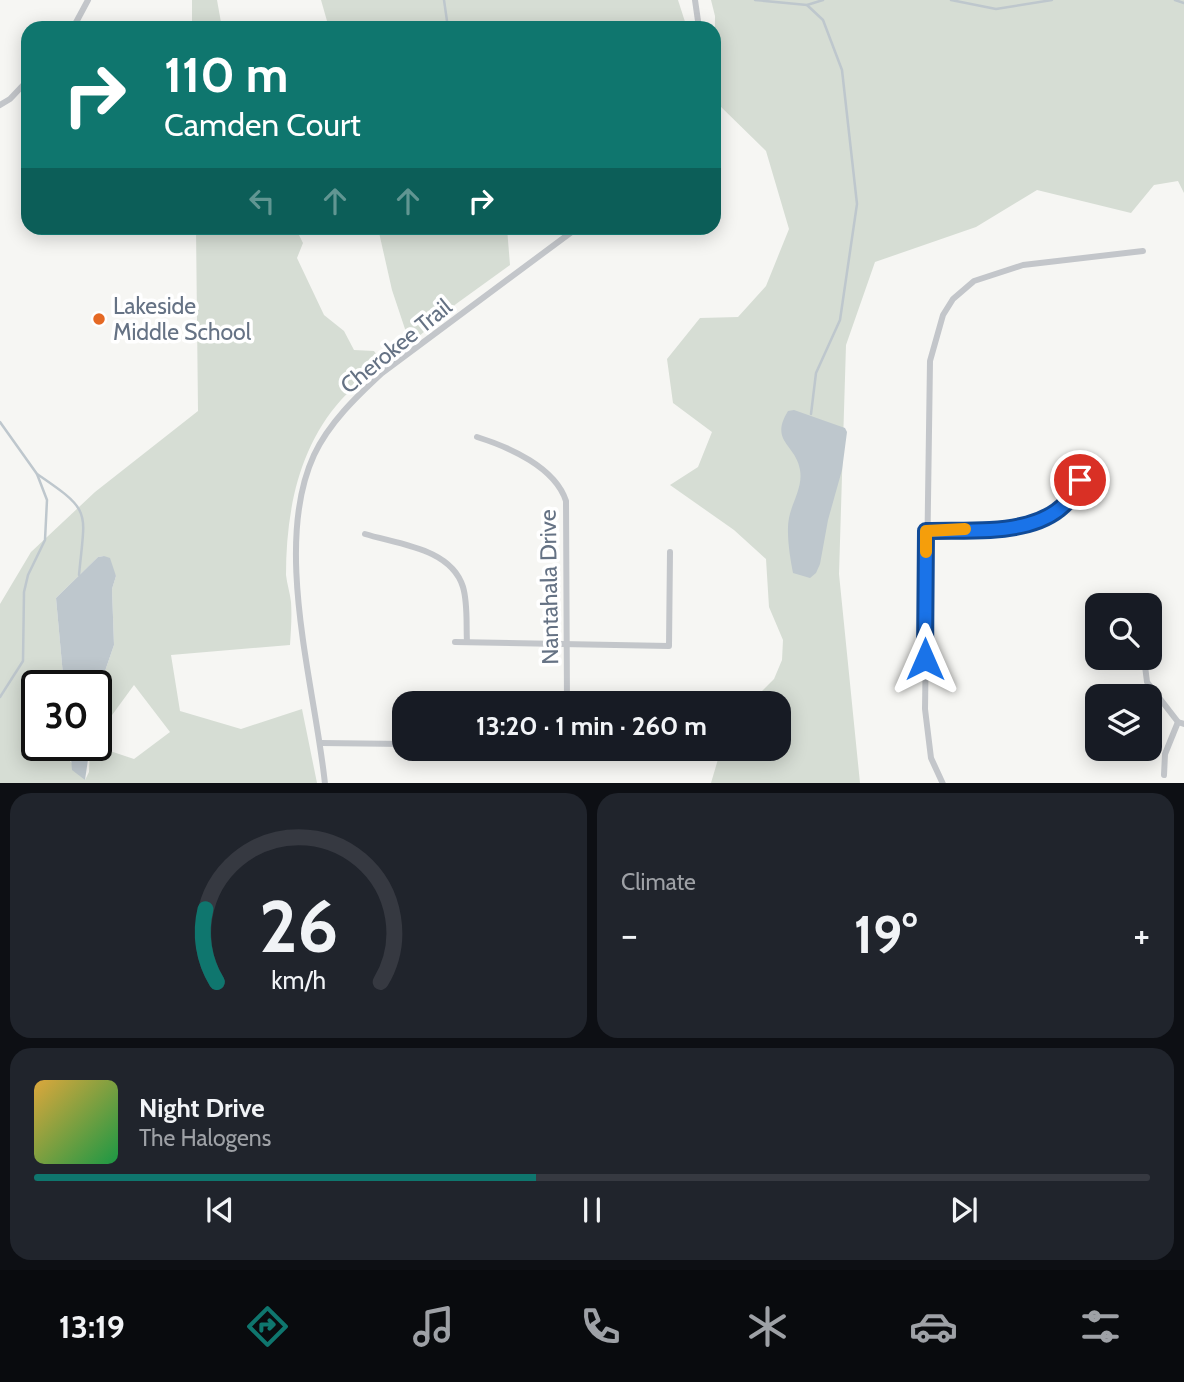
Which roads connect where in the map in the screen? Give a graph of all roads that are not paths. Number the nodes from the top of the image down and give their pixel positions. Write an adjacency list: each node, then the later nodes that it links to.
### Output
1 (88, 0): 3 (street)
2 (695, 0): 4 (street)
3 (77, 21)
4 (698, 21)
5 (21, 86): 6 (street)
6 (0, 105)
7 (568, 235): 20 (street, Cherokee Trail)
8 (1143, 251): 11 (street)
9 (477, 437): 16 (street, Nantahala Drive)
10 (1080, 480): 11 (street)
11 (926, 531): 24 (street)
12 (365, 534): 15 (street)
13 (670, 552): 16 (street)
14 (455, 642): 15 (street)
15 (467, 642): 16 (street)
16 (568, 643): 18 (street, Nantahala Drive)
17 (1146, 670): 19 (street)
18 (567, 691)
19 (1181, 723): 22 (street)
20 (321, 743): 21 (street); 23 (street, Cherokee Trail)
21 (392, 744)
22 (1164, 775)
23 (325, 783)
24 (943, 783)

